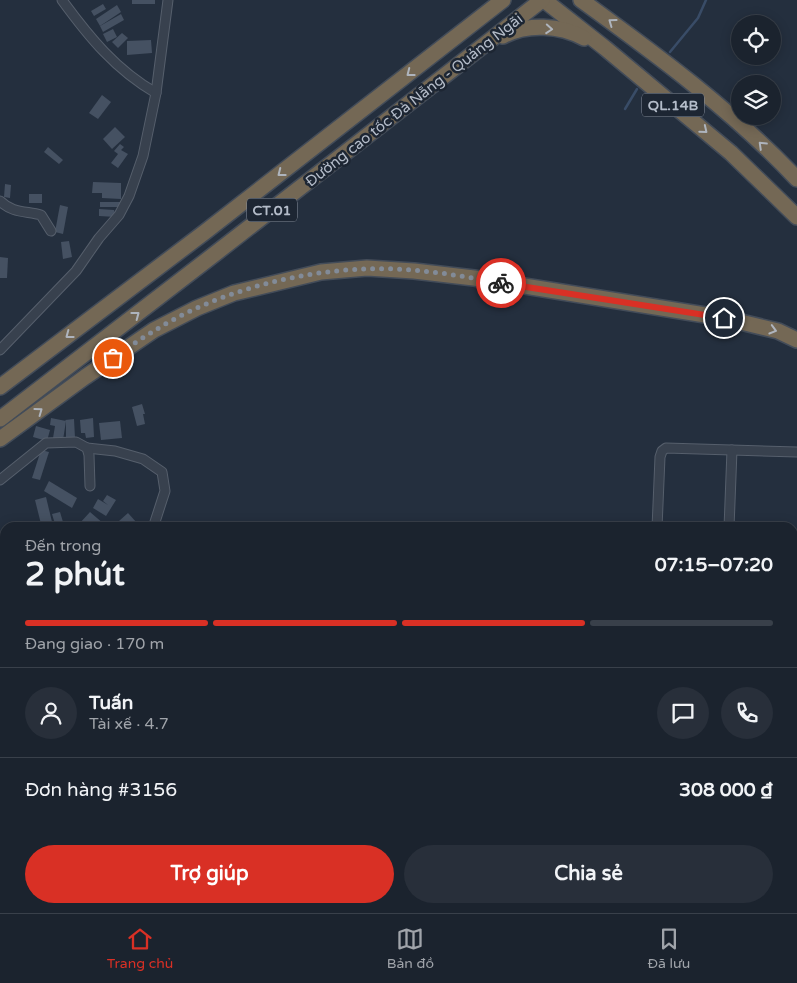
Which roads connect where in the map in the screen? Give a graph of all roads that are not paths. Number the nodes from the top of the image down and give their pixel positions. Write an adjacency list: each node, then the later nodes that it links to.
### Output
1 (62, 0): 10 (street)
2 (168, 0): 10 (street)
3 (482, 0): 7 (highway)
4 (504, 0): 7 (highway, Đường cao tốc Đà Nẵng - Quảng Ngãi / CT.01)
5 (543, 0): 8 (highway, QL.14B); 9 (highway, Đường cao tốc Đà Nẵng - Quảng Ngãi / CT.01)
6 (581, 0): 11 (highway, QL.14B, one-way to 6)
7 (430, 58): 17 (highway, Đường cao tốc Đà Nẵng - Quảng Ngãi / CT.01, one-way to 17)
8 (624, 65): 9 (highway, one-way to 8); 13 (highway, QL.14B, one-way to 13)
9 (444, 76): 18 (highway, Đường cao tốc Đà Nẵng - Quảng Ngãi / CT.01, one-way to 9)
10 (156, 93): 16 (street)
11 (797, 179)
12 (0, 201): 14 (street)
13 (797, 217)
14 (51, 231)
15 (797, 340): 19 (highway, one-way to 15)
16 (0, 350)
17 (0, 388)
18 (0, 419)
19 (0, 439)
20 (87, 448): 23 (street); 24 (street); 25 (street)
21 (732, 450): 22 (street); 26 (street); 27 (street)
22 (797, 452)
23 (0, 480)
24 (90, 486)
25 (155, 522)
26 (657, 522)
27 (729, 522)

